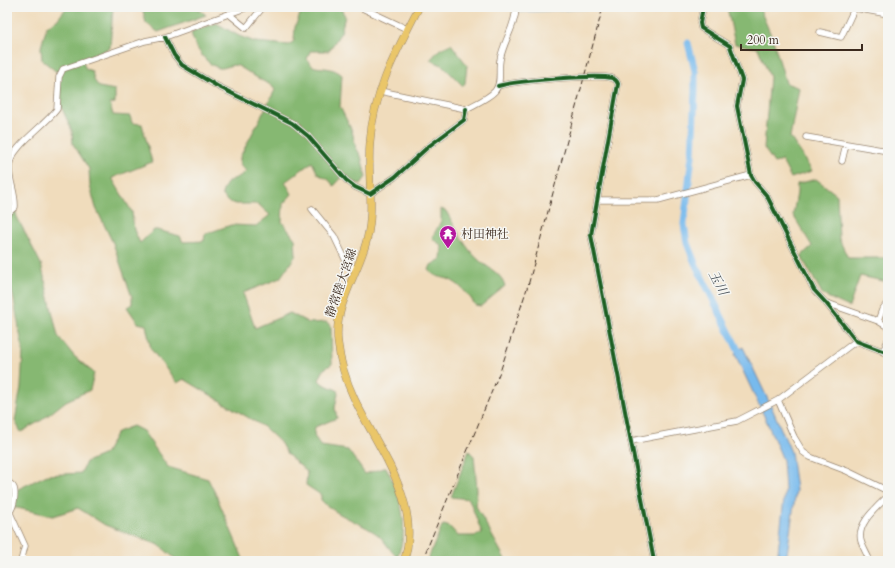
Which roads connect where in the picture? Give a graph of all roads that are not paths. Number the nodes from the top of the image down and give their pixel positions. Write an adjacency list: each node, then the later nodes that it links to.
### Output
1 (248, 7): 8 (street)
2 (263, 7): 8 (street)
3 (361, 7): 10 (street)
4 (419, 7): 10 (main road, 静常陸大宮線)
5 (516, 7): 13 (street)
6 (703, 7): 20 (street)
7 (855, 8): 9 (street); 11 (street)
8 (229, 14): 12 (street)
9 (888, 14)
10 (407, 29): 14 (main road, 静常陸大宮線)
11 (820, 32)
12 (166, 37): 21 (street); 24 (street)
13 (498, 86): 15 (street); 22 (street)
14 (380, 91): 15 (street); 21 (main road, 静常陸大宮線)
15 (466, 109): 21 (street)
16 (806, 137): 17 (street)
17 (846, 144): 18 (street); 19 (street)
18 (888, 151)
19 (842, 161)
20 (751, 175): 22 (street); 27 (street)
21 (370, 194): 25 (main road, 静常陸大宮線)
22 (598, 200): 34 (street)
23 (312, 209): 25 (street)
24 (7, 214)
25 (355, 270): 40 (main road, 静常陸大宮線)
26 (888, 302): 28 (street)
27 (826, 303): 28 (street); 31 (street)
28 (878, 321): 29 (street)
29 (888, 327)
30 (888, 340): 32 (street)
31 (856, 341): 32 (street); 33 (street)
32 (885, 352)
33 (776, 401): 34 (street); 36 (street)
34 (632, 441): 41 (street)
35 (7, 481): 38 (street)
36 (888, 491)
37 (888, 496): 42 (street)
38 (8, 514): 39 (street)
39 (21, 561)
40 (404, 561)
41 (654, 561)
42 (870, 561)

